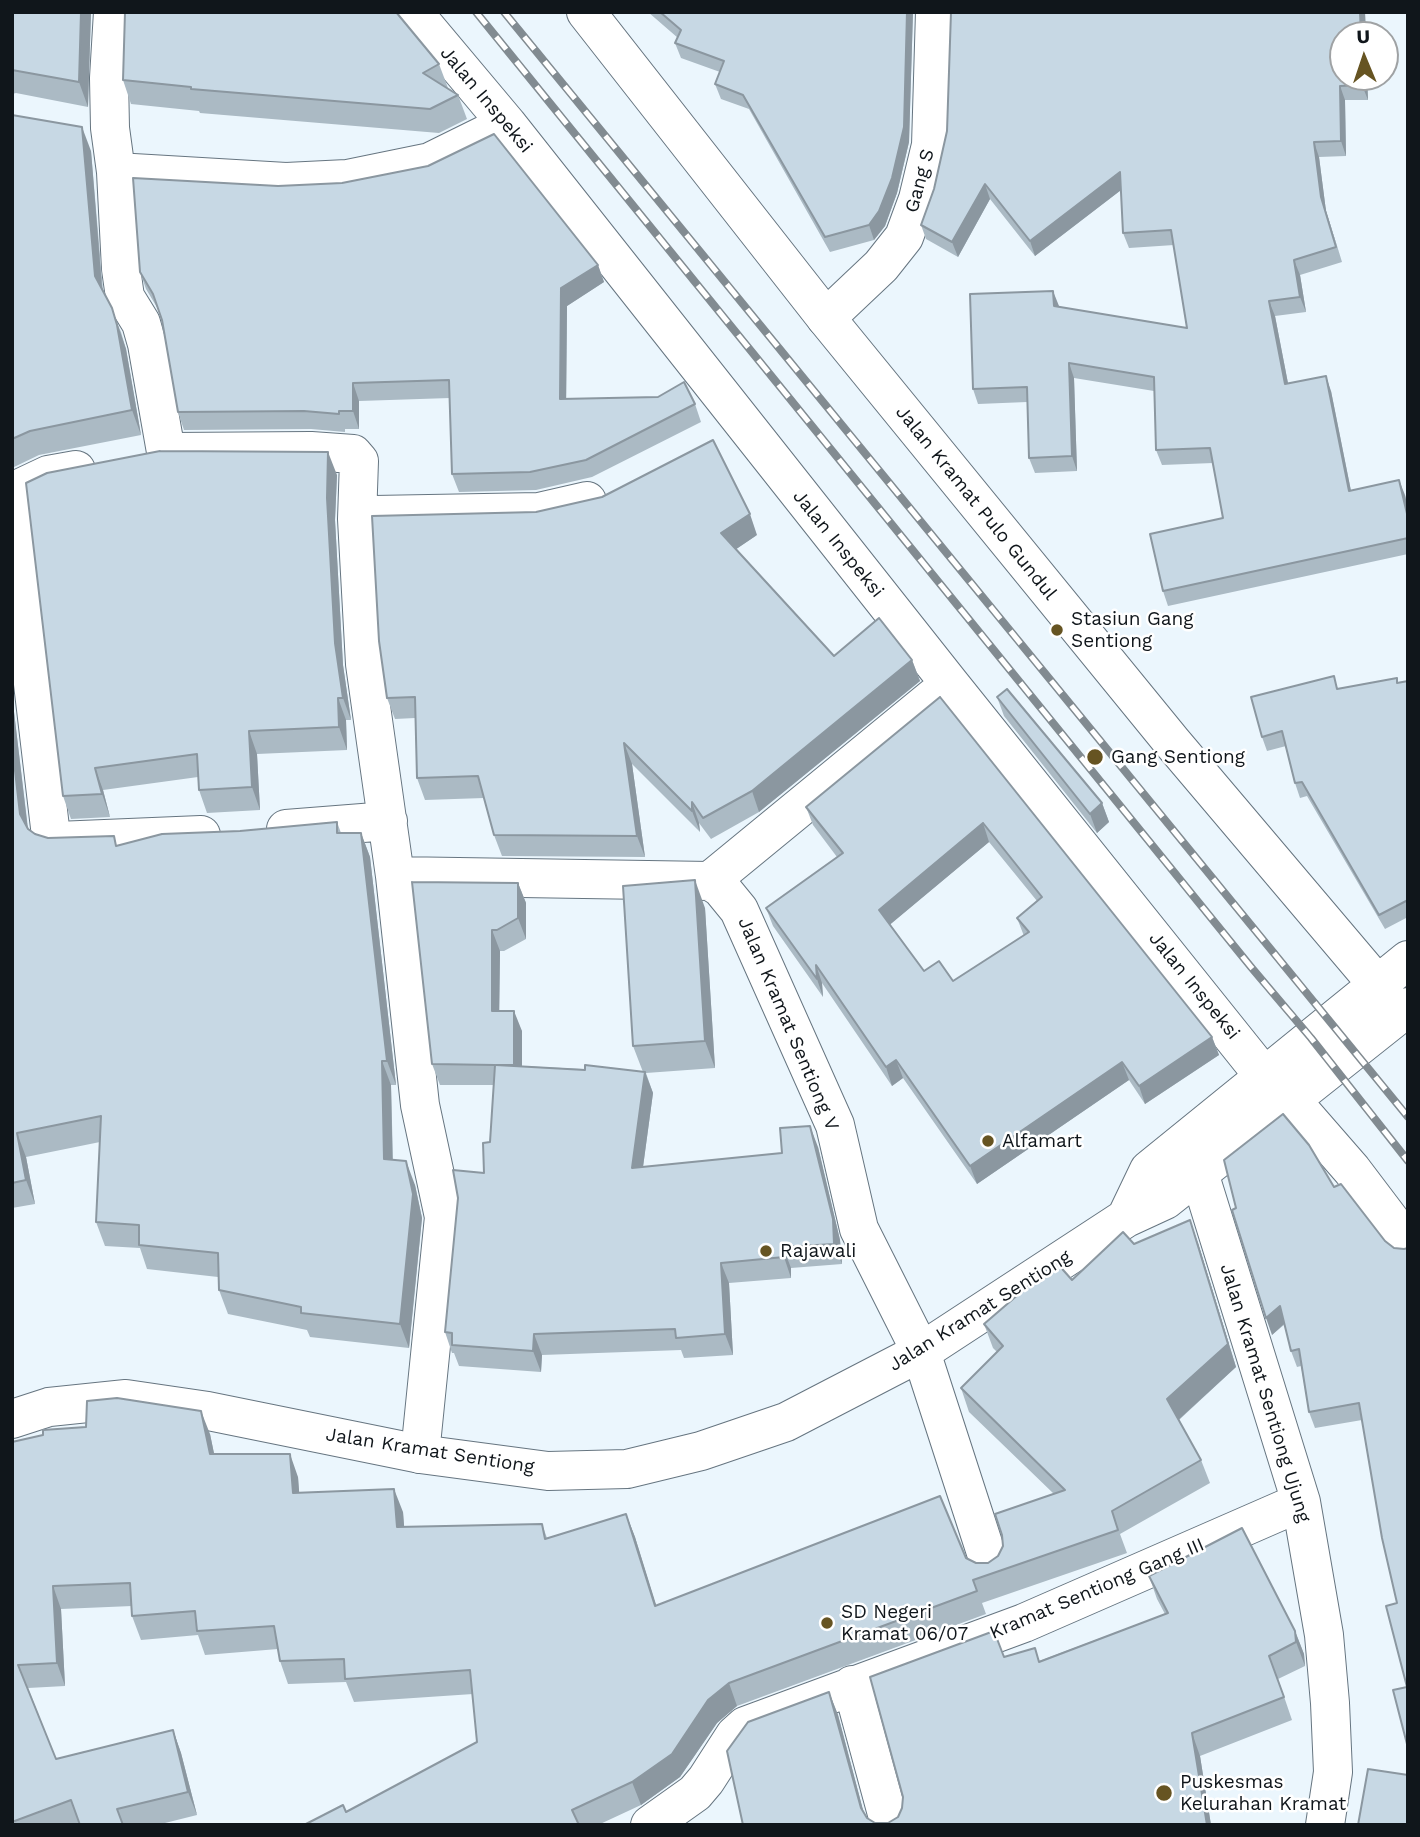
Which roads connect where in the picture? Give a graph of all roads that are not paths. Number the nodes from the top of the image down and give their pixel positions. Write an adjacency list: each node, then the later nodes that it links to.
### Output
1 (113, 12): 6 (street)
2 (413, 12): 5 (street, Jalan Inspeksi)
3 (586, 12): 7 (street, Jalan Kramat Pulo Gundul)
4 (935, 12): 7 (street, Gang S)
5 (507, 124): 6 (street); 13 (street, Jalan Inspeksi)
6 (116, 172): 8 (street)
7 (826, 318): 18 (street, Jalan Kramat Pulo Gundul)
8 (166, 452): 10 (street); 12 (street)
9 (621, 488): 12 (street)
10 (12, 492)
11 (12, 506): 14 (street)
12 (357, 519): 14 (street)
13 (950, 684): 16 (street); 19 (street, Jalan Inspeksi)
14 (388, 821): 15 (street)
15 (395, 876): 16 (street); 25 (street)
16 (709, 881): 23 (street, Jalan Kramat Sentiong V)
17 (1408, 960): 18 (street, Jalan Kramat Sentiong)
18 (1400, 1002): 19 (street, Jalan Kramat Sentiong)
19 (1278, 1088): 20 (street, Jalan Kramat Sentiong); 21 (street, Jalan Kramat Sentiong); 22 (street, Jalan Inspeksi)
20 (1199, 1173): 21 (street, Jalan Kramat Sentiong); 26 (street, Jalan Kramat Sentiong Ujung)
21 (1126, 1218): 23 (street, Jalan Kramat Sentiong)
22 (1408, 1244)
23 (921, 1352): 25 (street, Jalan Kramat Sentiong); 27 (street, Jalan Kramat Sentiong V)
24 (12, 1419): 25 (street, Jalan Kramat Sentiong)
25 (420, 1454)
26 (1301, 1502): 28 (street, Kramat Sentiong Gang III); 31 (street, Jalan Kramat Sentiong Ujung)
27 (990, 1565)
28 (852, 1685): 29 (street, Kramat Sentiong Gang III); 30 (street)
29 (650, 1825)
30 (890, 1825)
31 (1325, 1825)

